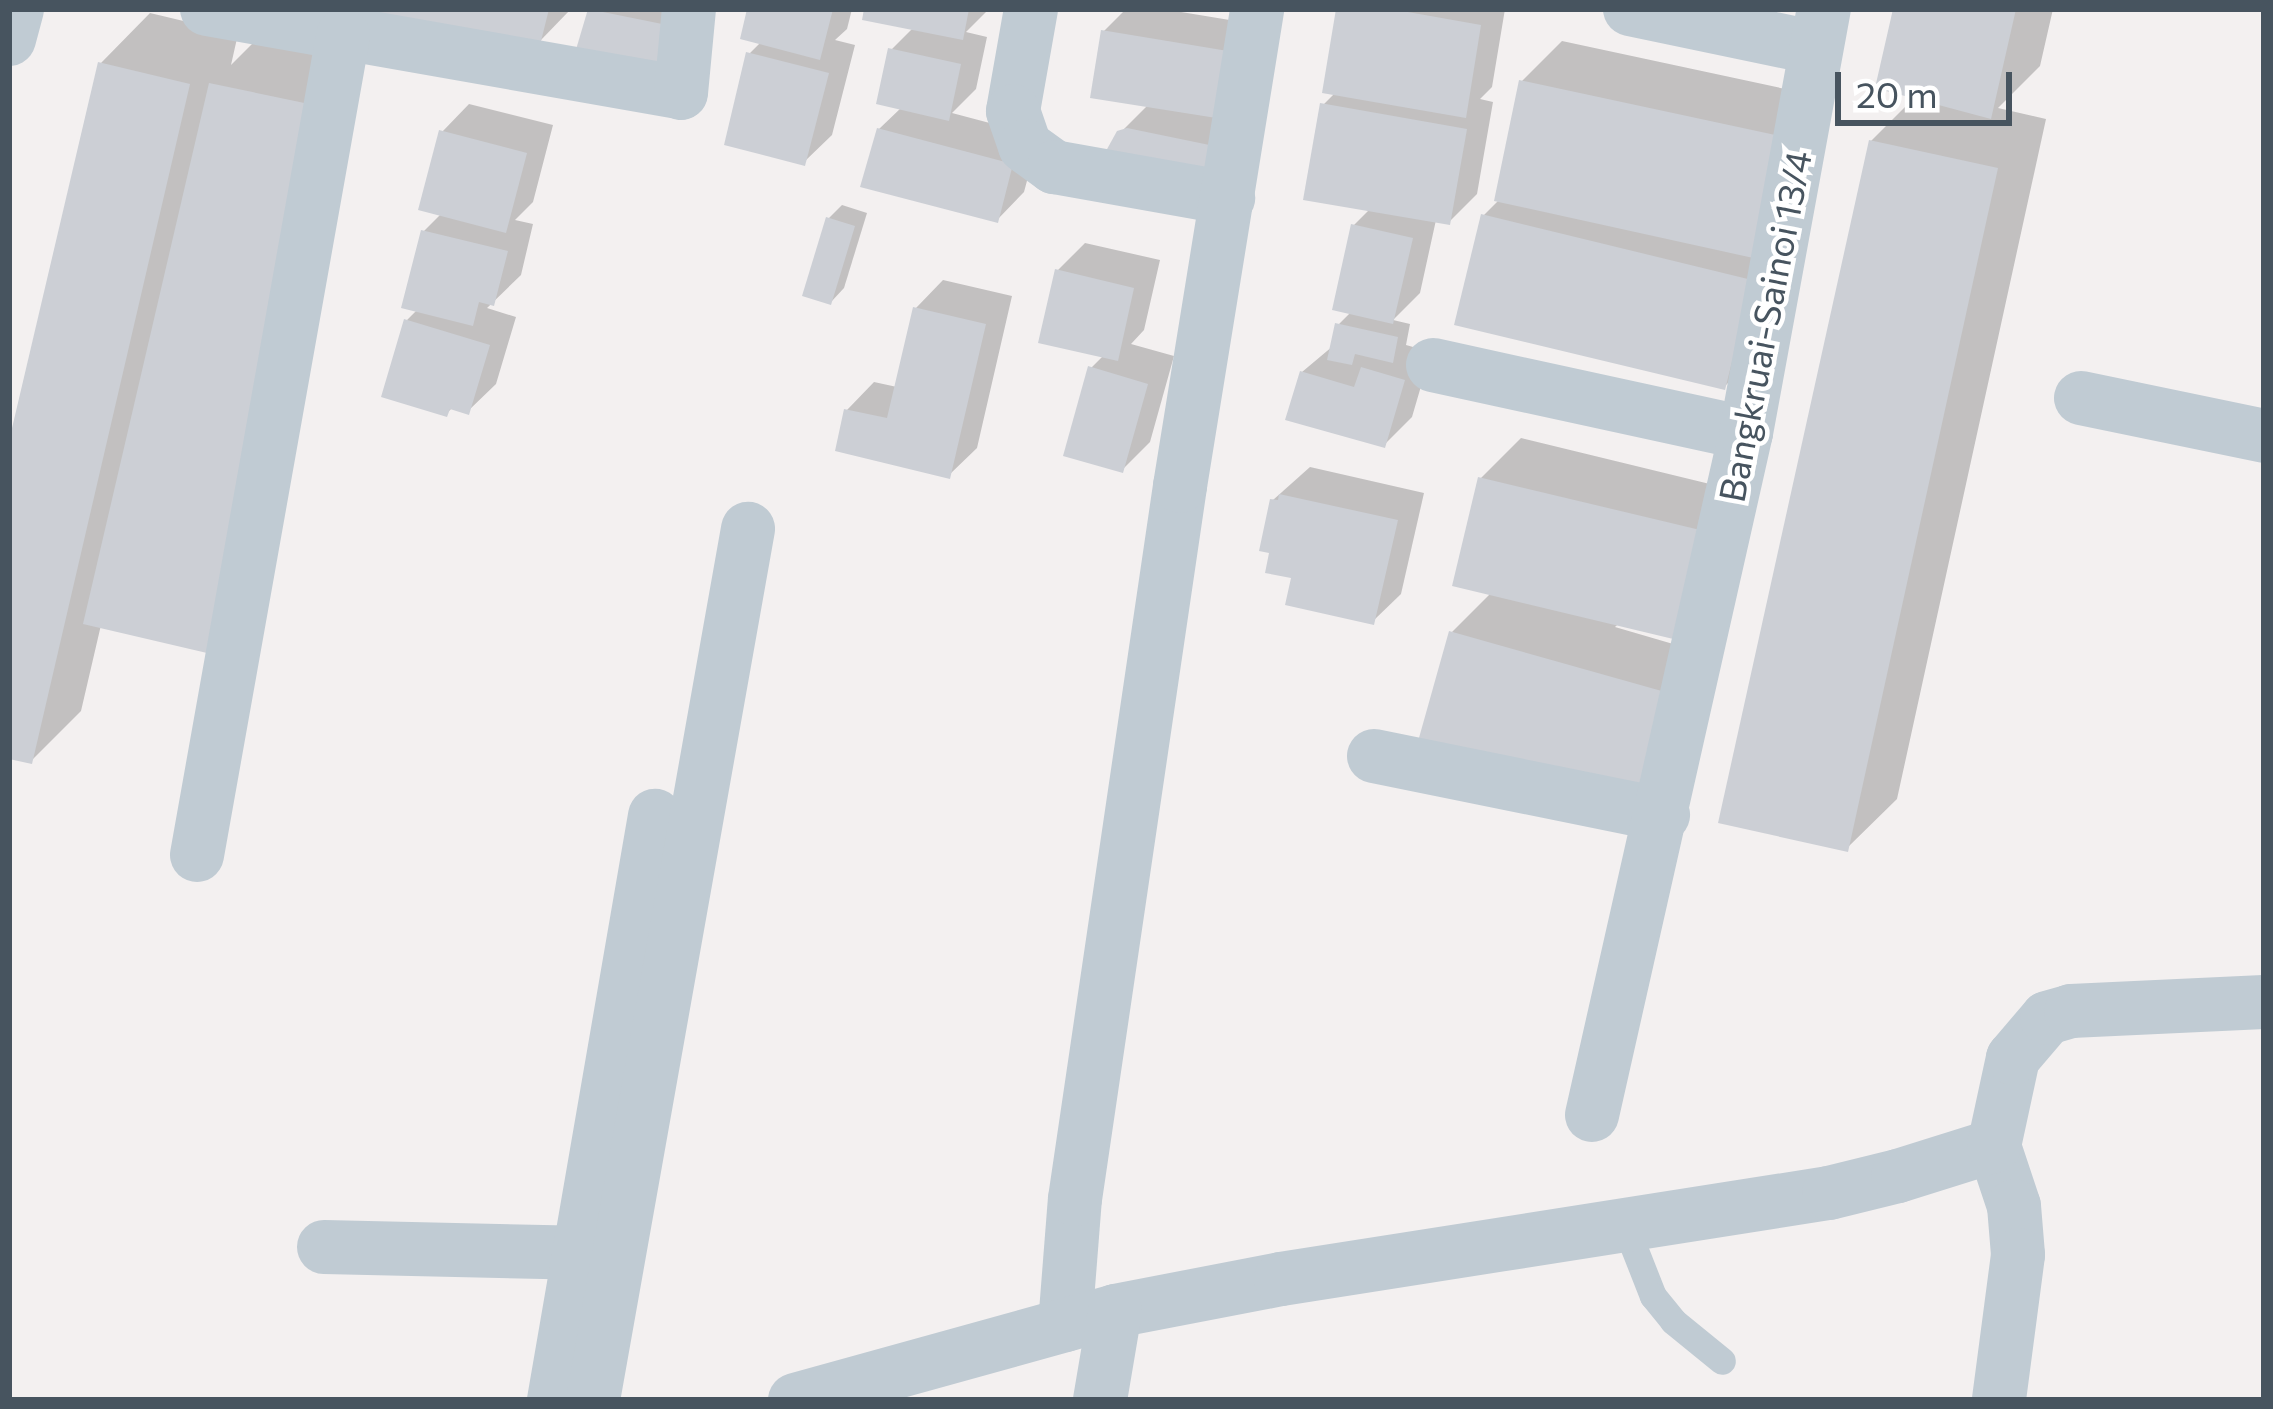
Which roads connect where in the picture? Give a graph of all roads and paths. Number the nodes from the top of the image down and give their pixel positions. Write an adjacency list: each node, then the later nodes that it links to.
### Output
1 (17, 9): 9 (street)
2 (207, 9): 8 (street)
3 (689, 9): 8 (street)
4 (1030, 9): 10 (street)
5 (1257, 9): 10 (street)
6 (1630, 9): 7 (street)
7 (1820, 28): 13 (street, Bangkruai-Sainoi 13/4)
8 (343, 36): 19 (street)
9 (9, 39)
10 (1228, 198): 26 (street)
11 (1433, 365): 13 (street)
12 (2081, 398): 14 (street)
13 (1746, 433): 17 (street, Bangkruai-Sainoi 13/4)
14 (2264, 436)
15 (748, 529): 30 (street)
16 (1374, 756): 17 (street)
17 (1663, 815): 21 (street, Bangkruai-Sainoi 13/4)
18 (655, 816): 25 (street)
19 (197, 855)
20 (2264, 1002): 22 (street)
21 (1592, 1115)
22 (1994, 1146): 23 (street); 32 (street)
23 (1625, 1225): 26 (street); 27 (lane)
24 (324, 1247): 25 (street)
25 (579, 1253): 29 (street)
26 (1090, 1318): 28 (street); 31 (street)
27 (1723, 1361)
28 (824, 1397)
29 (554, 1400)
30 (592, 1400)
31 (1100, 1400)
32 (1999, 1400)

